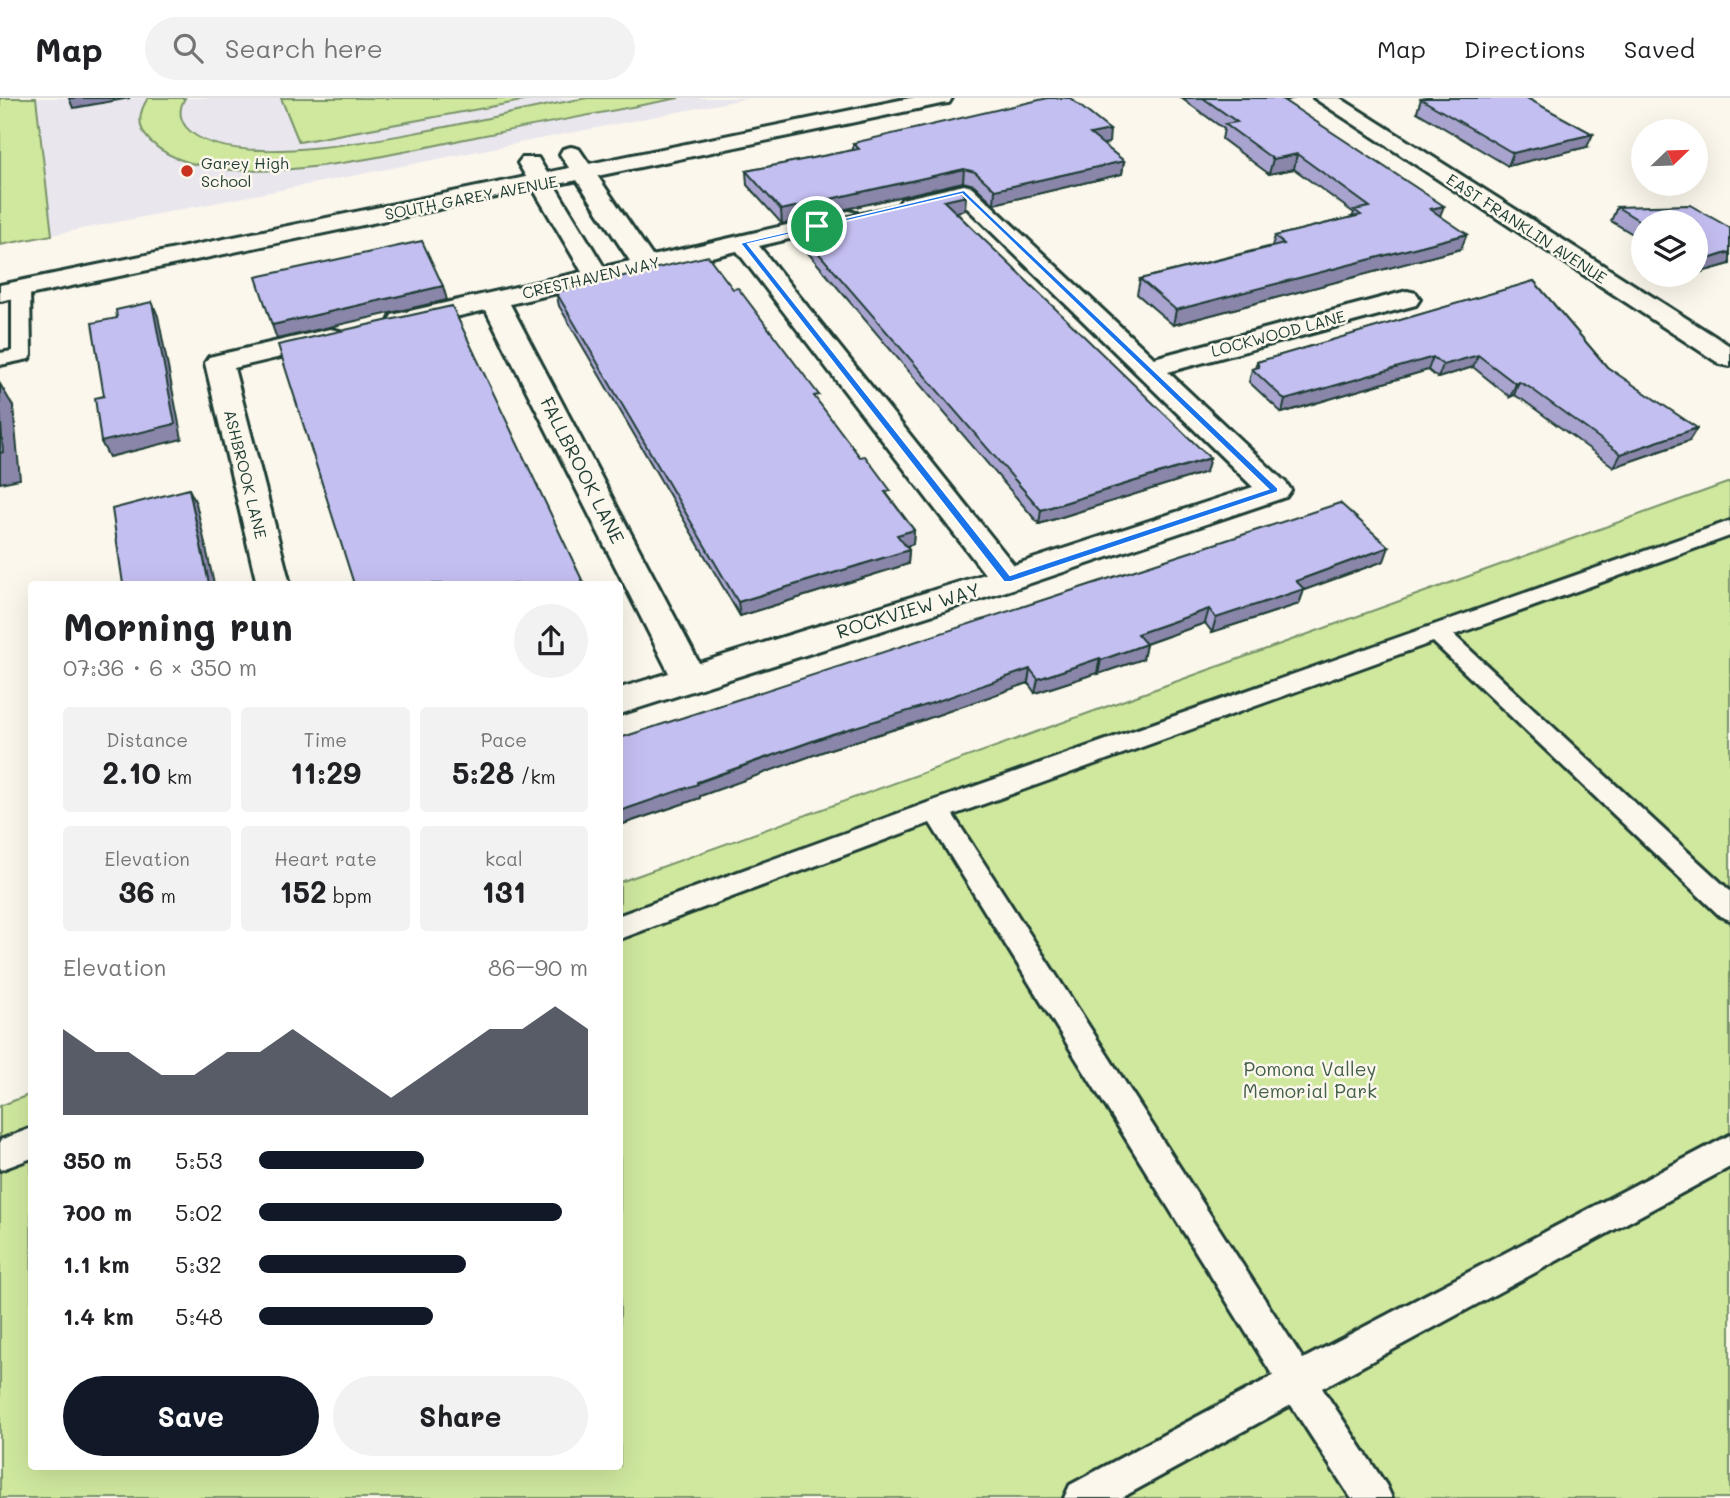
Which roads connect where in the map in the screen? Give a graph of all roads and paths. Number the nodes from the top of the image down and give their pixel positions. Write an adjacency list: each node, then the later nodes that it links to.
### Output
1 (848, 98): 4 (street, SOUTH GAREY AVENUE)
2 (941, 98): 4 (street, SOUTH GAREY AVENUE)
3 (1325, 98): 15 (street, EAST FRANKLIN AVENUE)
4 (578, 164): 5 (street, SOUTH GAREY AVENUE); 7 (street)
5 (536, 173): 8 (street, SOUTH GAREY AVENUE); 9 (street); 10 (street, SOUTH GAREY AVENUE)
6 (744, 243): 7 (street, CRESTHAVEN WAY); 17 (street, CRESTHAVEN WAY); 19 (street)
7 (646, 265): 9 (street, CRESTHAVEN WAY)
8 (0, 270)
9 (597, 276): 11 (street, CRESTHAVEN WAY)
10 (11, 290): 16 (lane)
11 (494, 299): 13 (street, CRESTHAVEN WAY); 22 (street, FALLBROOK LANE)
12 (1407, 299): 17 (street, LOCKWOOD LANE)
13 (376, 327)
14 (350, 333): 20 (street, ASHBROOK LANE)
15 (1730, 358)
16 (0, 359)
17 (1150, 368): 19 (street, ROCKVIEW WAY)
18 (1730, 528): 21 (lane)
19 (1007, 579): 22 (street, ROCKVIEW WAY)
20 (272, 581)
21 (1437, 632): 24 (lane); 25 (lane)
22 (690, 678): 23 (street, ROCKVIEW WAY)
23 (623, 700)
24 (936, 810): 26 (lane); 30 (lane)
25 (1730, 908)
26 (623, 926)
27 (28, 1144): 29 (lane)
28 (1730, 1150): 30 (lane)
29 (0, 1155)
30 (1297, 1382): 31 (lane); 32 (lane)
31 (1083, 1498)
32 (1373, 1498)

